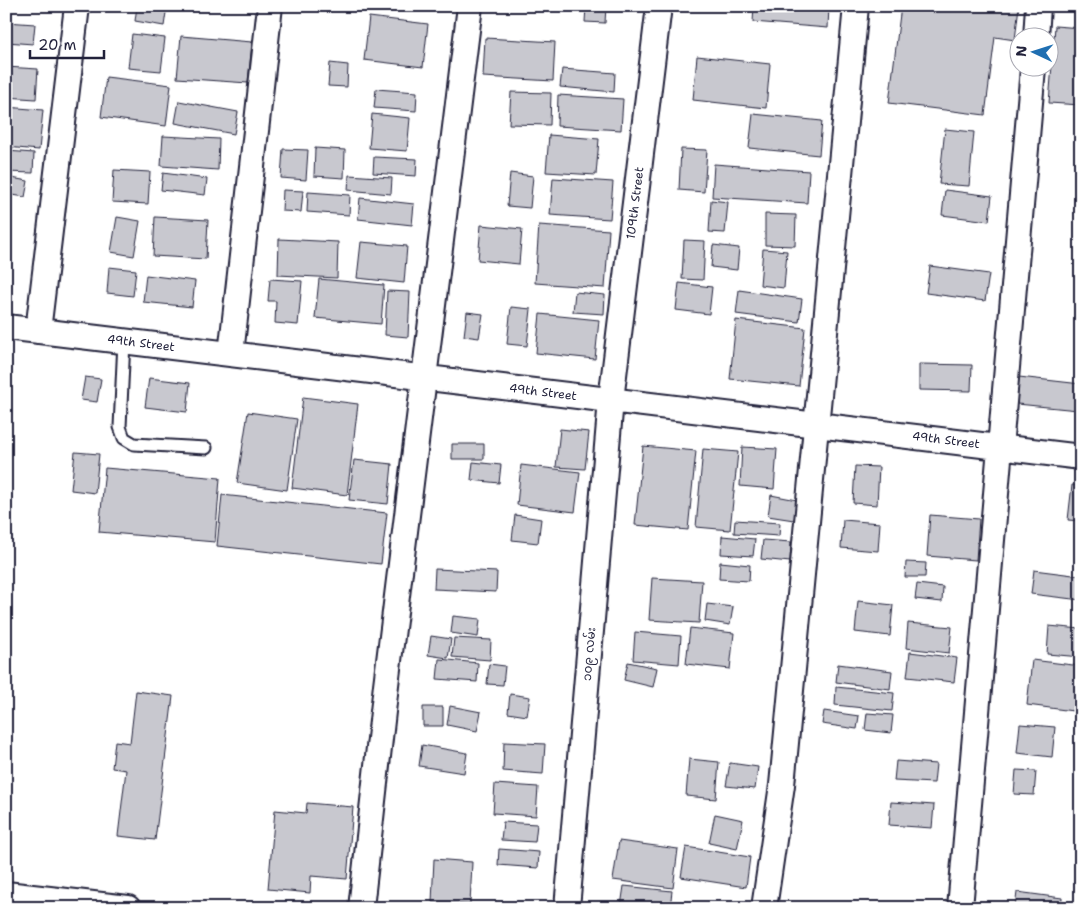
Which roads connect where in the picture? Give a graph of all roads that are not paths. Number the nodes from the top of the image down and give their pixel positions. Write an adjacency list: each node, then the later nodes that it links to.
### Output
1 (77, 6): 10 (street)
2 (270, 6): 12 (street)
3 (470, 6): 13 (street)
4 (659, 6): 14 (street, 109th Street)
5 (856, 6): 15 (street)
6 (1038, 6): 7 (street)
7 (1037, 28)
8 (1032, 78): 16 (street)
9 (6, 327): 10 (street, 49th Street)
10 (38, 331): 11 (street, 49th Street)
11 (124, 341): 12 (street, 49th Street); 17 (lane)
12 (231, 354): 13 (street, 49th Street)
13 (424, 377): 14 (street, 49th Street); 21 (street)
14 (611, 400): 15 (street, 49th Street); 22 (street, ၁၀၉ လမ်း)
15 (816, 424): 16 (street, 49th Street); 23 (street)
16 (998, 447): 18 (street, 49th Street); 24 (street)
17 (206, 448)
18 (1081, 457)
19 (6, 894): 20 (street)
20 (128, 908)
21 (361, 908)
22 (567, 908)
23 (764, 908)
24 (960, 908)

